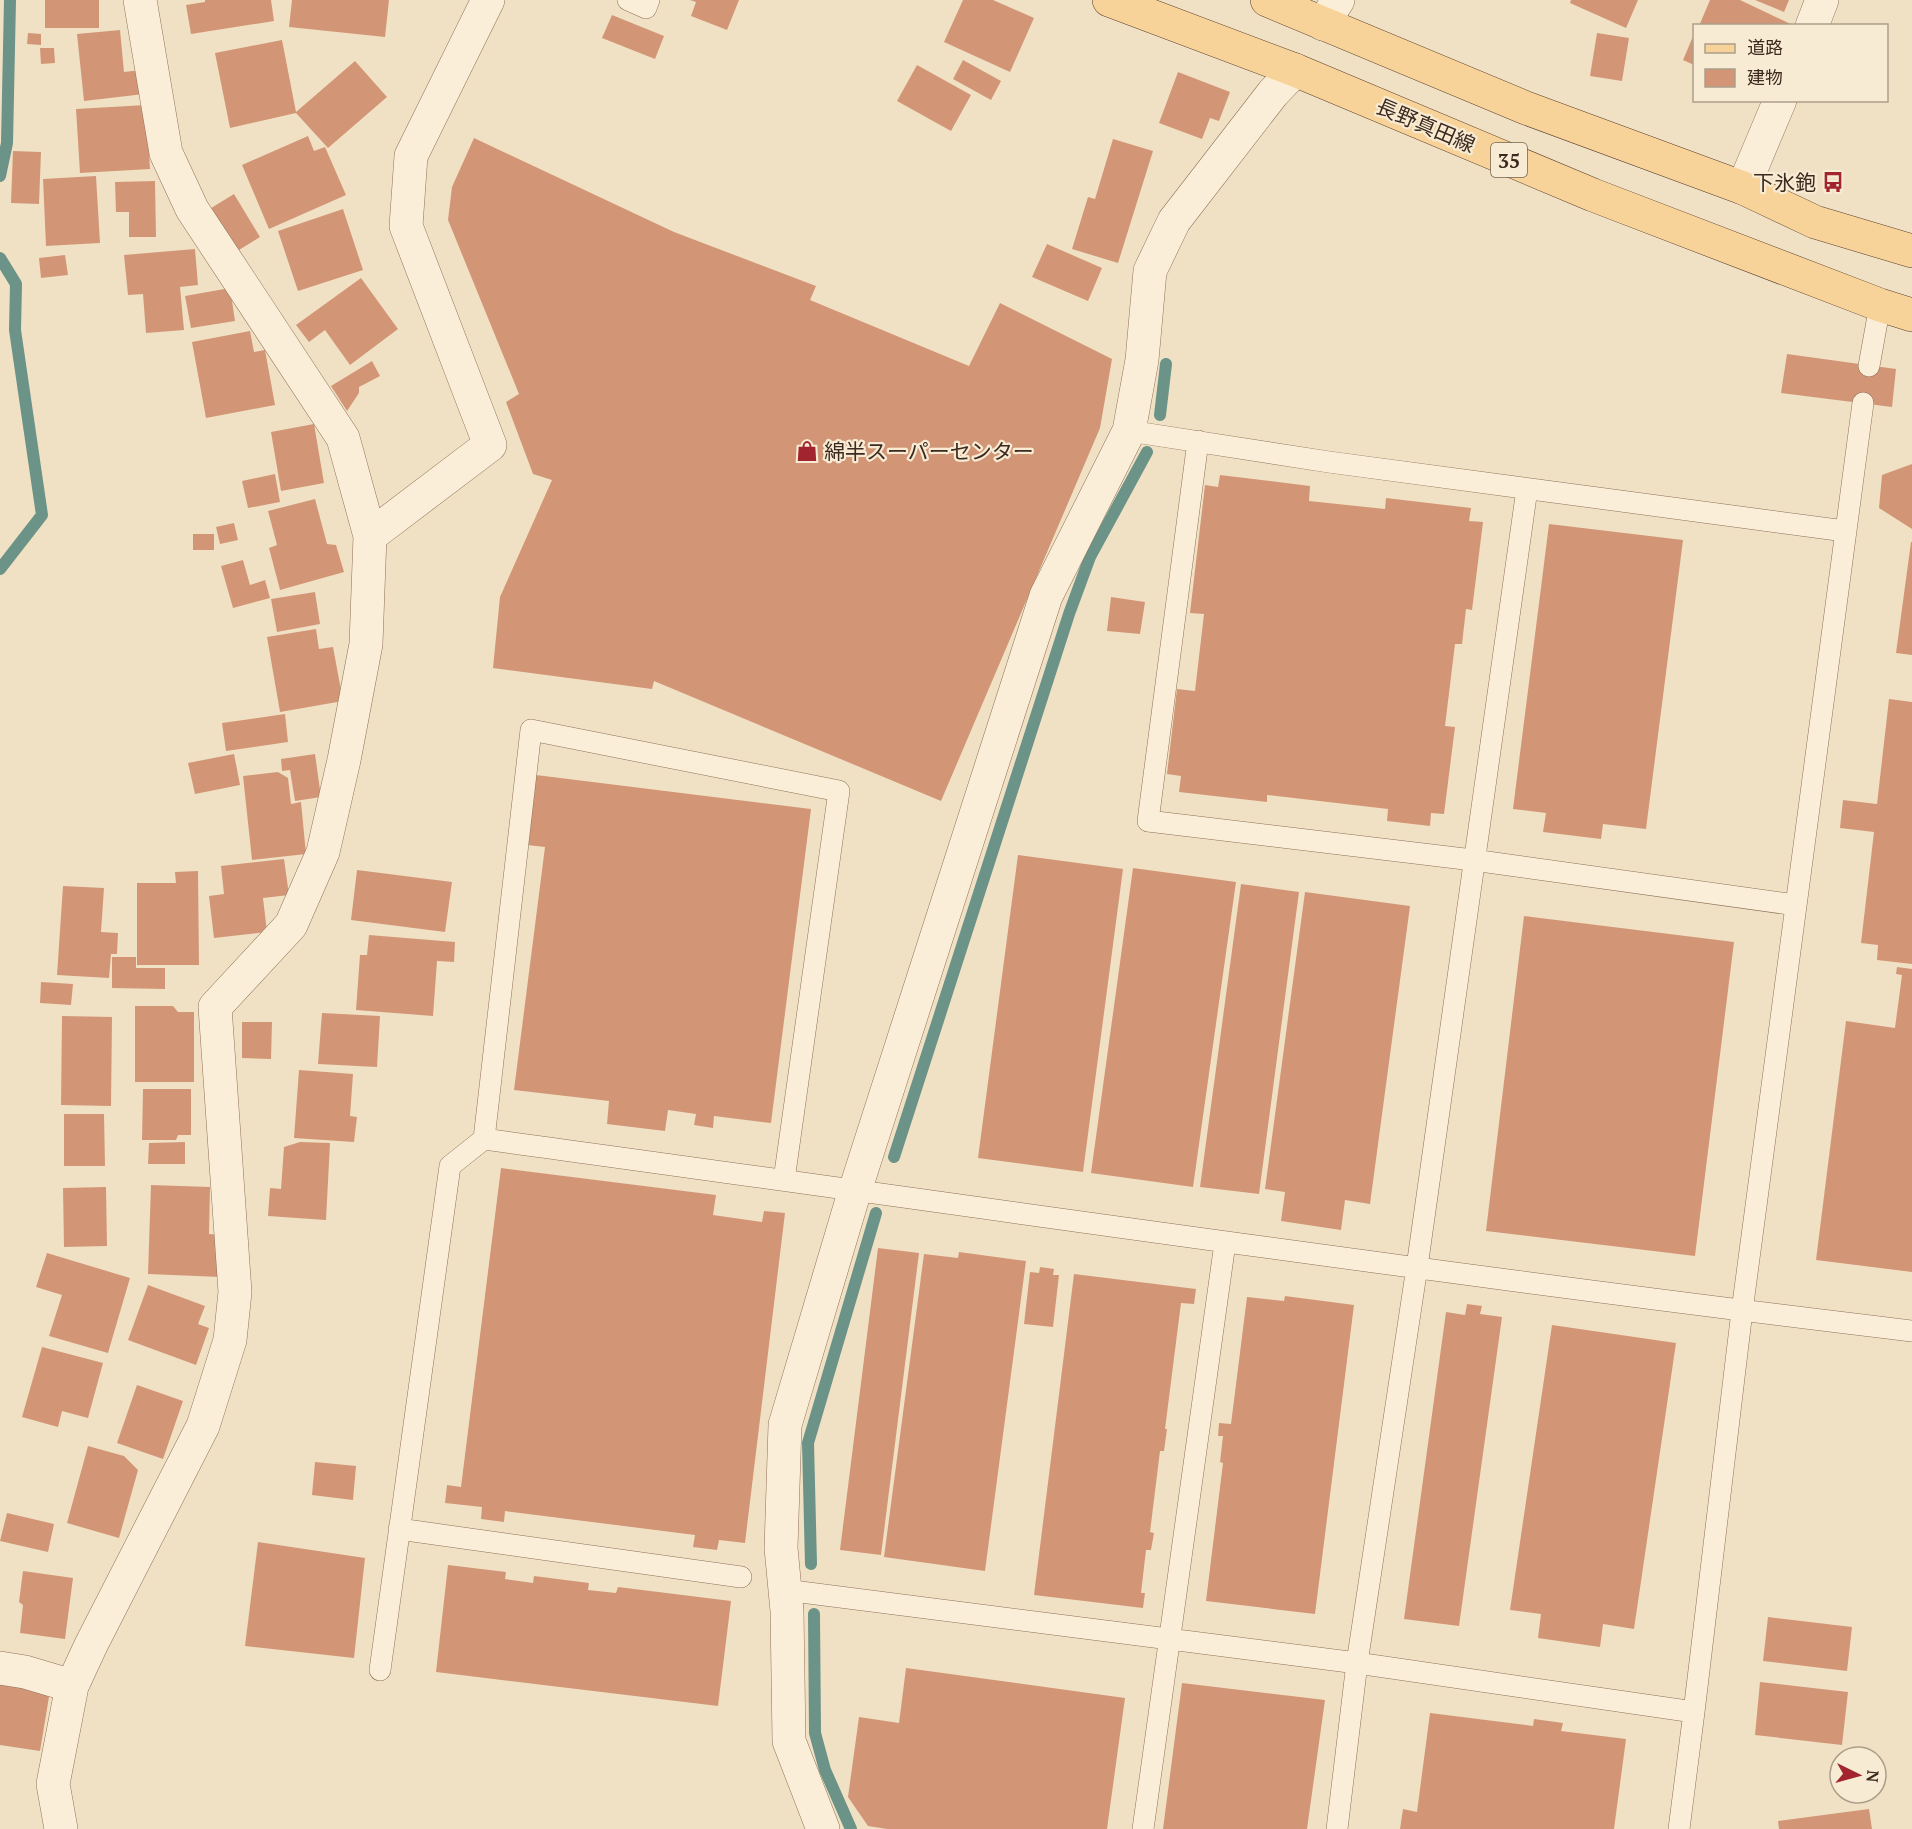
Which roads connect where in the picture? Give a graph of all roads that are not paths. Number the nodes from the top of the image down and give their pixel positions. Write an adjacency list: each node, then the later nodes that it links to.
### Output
1 (140, 0): 22 (street)
2 (488, 0): 22 (street)
3 (628, 0): 4 (lane)
4 (649, 0)
5 (1109, 0): 10 (main road, 長野真田線 / 35)
6 (1267, 0): 8 (main road)
7 (1822, 0): 9 (street)
8 (1331, 12): 12 (main road)
9 (1813, 24)
10 (1295, 70): 14 (main road, 長野真田線 / 35); 18 (street)
11 (1779, 102): 12 (street)
12 (1743, 188): 13 (main road)
13 (1912, 251)
14 (1880, 305): 15 (main road, 長野真田線 / 35); 16 (lane)
15 (1912, 315)
16 (1869, 366)
17 (1863, 403): 21 (lane)
18 (1129, 431): 19 (lane); 27 (street)
19 (1198, 441): 20 (lane); 23 (lane)
20 (1527, 489): 21 (lane); 23 (lane)
21 (1845, 531): 24 (lane)
22 (370, 536): 39 (street)
23 (1473, 860): 24 (lane); 29 (lane)
24 (1796, 905): 30 (lane)
25 (484, 1139): 26 (lane); 26 (lane); 32 (lane)
26 (784, 1180): 27 (lane)
27 (855, 1190): 28 (lane); 34 (street)
28 (1225, 1243): 29 (lane); 35 (lane)
29 (1417, 1267): 30 (lane); 36 (lane)
30 (1742, 1311): 31 (lane); 40 (lane)
31 (1912, 1331)
32 (399, 1529): 33 (lane); 38 (lane)
33 (741, 1577)
34 (785, 1590): 35 (lane); 42 (street)
35 (1169, 1639): 36 (lane); 43 (lane)
36 (1357, 1663): 40 (lane); 44 (lane)
37 (0, 1668): 39 (street)
38 (380, 1670)
39 (72, 1686): 41 (street)
40 (1694, 1712): 45 (lane)
41 (61, 1829)
42 (823, 1829)
43 (1143, 1829)
44 (1337, 1829)
45 (1679, 1829)

